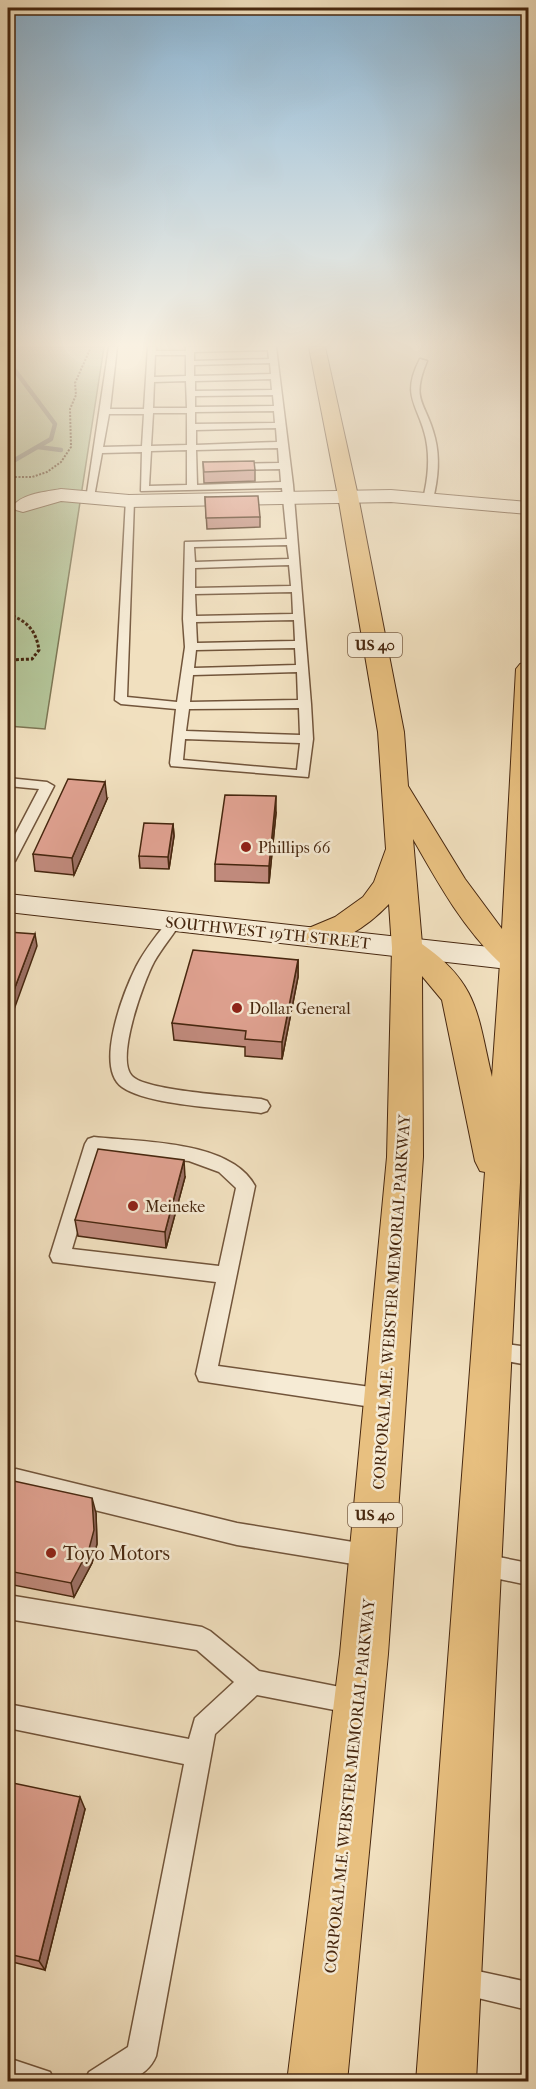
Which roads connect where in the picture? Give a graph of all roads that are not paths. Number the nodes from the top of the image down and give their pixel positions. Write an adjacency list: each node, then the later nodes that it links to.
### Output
1 (99, 444): 8 (lane)
2 (146, 444): 7 (lane)
3 (337, 444): 15 (main road, CORPORAL M.E. WEBSTER MEMORIAL PARKWAY / US 40)
4 (430, 444): 17 (lane)
5 (284, 445): 6 (lane); 9 (lane)
6 (191, 447): 7 (lane); 10 (lane)
7 (146, 449): 8 (lane); 13 (lane)
8 (98, 450): 16 (lane)
9 (285, 466): 12 (lane); 14 (lane)
10 (192, 467): 11 (lane); 13 (lane)
11 (203, 467)
12 (227, 467)
13 (192, 487): 14 (lane)
14 (288, 491): 15 (street); 18 (street); 21 (lane)
15 (348, 496): 17 (street); 39 (main road, CORPORAL M.E. WEBSTER MEMORIAL PARKWAY / US 40)
16 (89, 497): 18 (street); 19 (street)
17 (428, 499): 20 (street)
18 (129, 501): 35 (lane)
19 (23, 506)
20 (528, 508)
21 (293, 542): 22 (lane); 23 (lane)
22 (294, 562): 23 (lane); 24 (lane)
23 (189, 565): 25 (lane)
24 (297, 589): 25 (lane); 26 (lane)
25 (189, 591): 27 (lane)
26 (298, 617): 27 (lane); 28 (lane)
27 (189, 619): 29 (lane)
28 (299, 644): 29 (lane); 30 (lane)
29 (191, 647): 32 (lane)
30 (302, 668): 32 (lane); 34 (lane)
31 (528, 669): 33 (main road)
32 (188, 672): 35 (lane)
33 (528, 698): 40 (main road)
34 (305, 704): 35 (lane); 37 (lane)
35 (182, 706): 36 (lane)
36 (179, 735): 37 (lane); 37 (lane)
37 (307, 739)
38 (8, 782): 42 (lane)
39 (395, 786): 41 (main road, CORPORAL M.E. WEBSTER MEMORIAL PARKWAY / US 40); 47 (main road)
40 (525, 836): 47 (main road)
41 (399, 844): 45 (main road); 46 (main road, CORPORAL M.E. WEBSTER MEMORIAL PARKWAY / US 40)
42 (8, 861)
43 (8, 903): 44 (street, SOUTHWEST 19TH STREET)
44 (175, 921): 45 (street, SOUTHWEST 19TH STREET); 49 (lane)
45 (315, 937): 46 (street, SOUTHWEST 19TH STREET)
46 (407, 948): 47 (street, SOUTHWEST 19TH STREET); 50 (main road); 53 (main road, CORPORAL M.E. WEBSTER MEMORIAL PARKWAY / US 40)
47 (522, 960): 48 (main road)
48 (518, 1094): 50 (main road)
49 (261, 1106)
50 (501, 1195): 52 (main road)
51 (227, 1275): 51 (lane); 53 (lane)
52 (510, 1354): 56 (main road)
53 (385, 1399): 55 (main road, CORPORAL M.E. WEBSTER MEMORIAL PARKWAY / US 40)
54 (8, 1484): 55 (lane)
55 (372, 1556): 60 (main road, CORPORAL M.E. WEBSTER MEMORIAL PARKWAY / US 40)
56 (478, 1565): 57 (lane); 63 (main road)
57 (528, 1574)
58 (8, 1607): 59 (lane)
59 (253, 1682): 60 (lane); 62 (lane)
60 (358, 1702): 68 (main road, CORPORAL M.E. WEBSTER MEMORIAL PARKWAY / US 40)
61 (8, 1716): 62 (lane)
62 (199, 1754): 67 (lane)
63 (452, 1980): 64 (lane); 69 (main road)
64 (528, 1996)
65 (8, 2073): 66 (lane)
66 (40, 2082)
67 (99, 2082)
68 (317, 2082)
69 (446, 2082)

